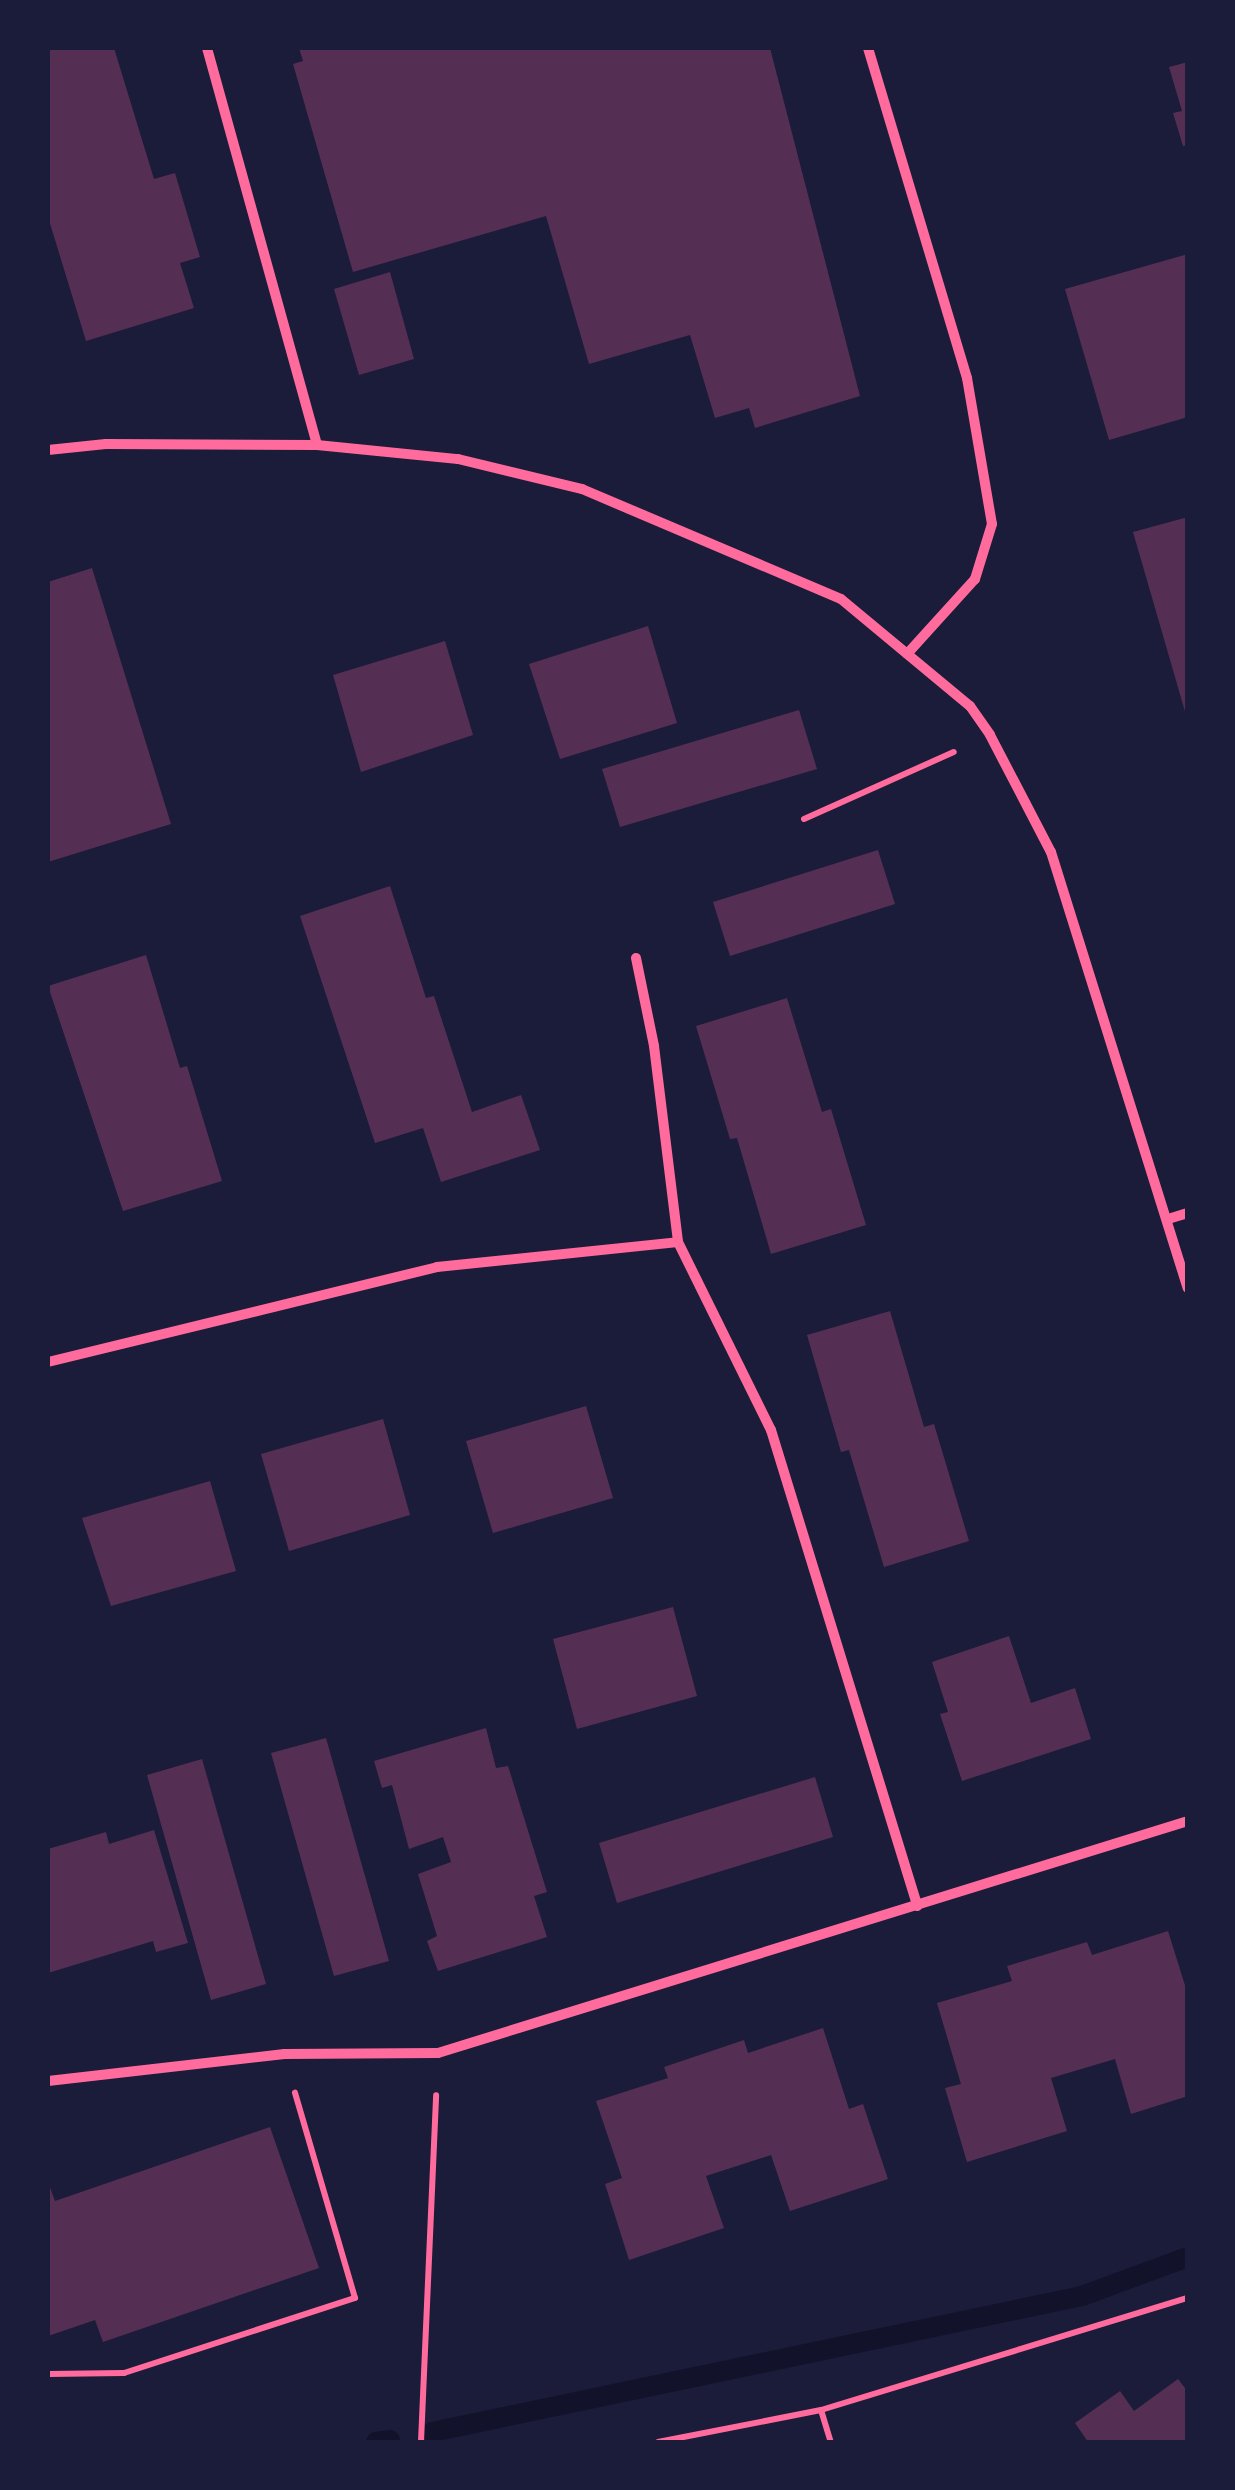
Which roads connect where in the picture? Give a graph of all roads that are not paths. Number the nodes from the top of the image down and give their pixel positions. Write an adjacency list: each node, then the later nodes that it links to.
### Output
1 (207, 48): 3 (street)
2 (868, 48): 5 (street)
3 (317, 445): 4 (street); 5 (street)
4 (48, 450)
5 (908, 654): 8 (street)
6 (636, 958): 9 (street)
7 (1188, 1213): 8 (street)
8 (1168, 1219): 10 (street)
9 (678, 1242): 11 (street); 13 (street)
10 (1188, 1288)
11 (48, 1362)
12 (1188, 1821): 13 (street)
13 (917, 1906): 14 (street)
14 (48, 2081)

